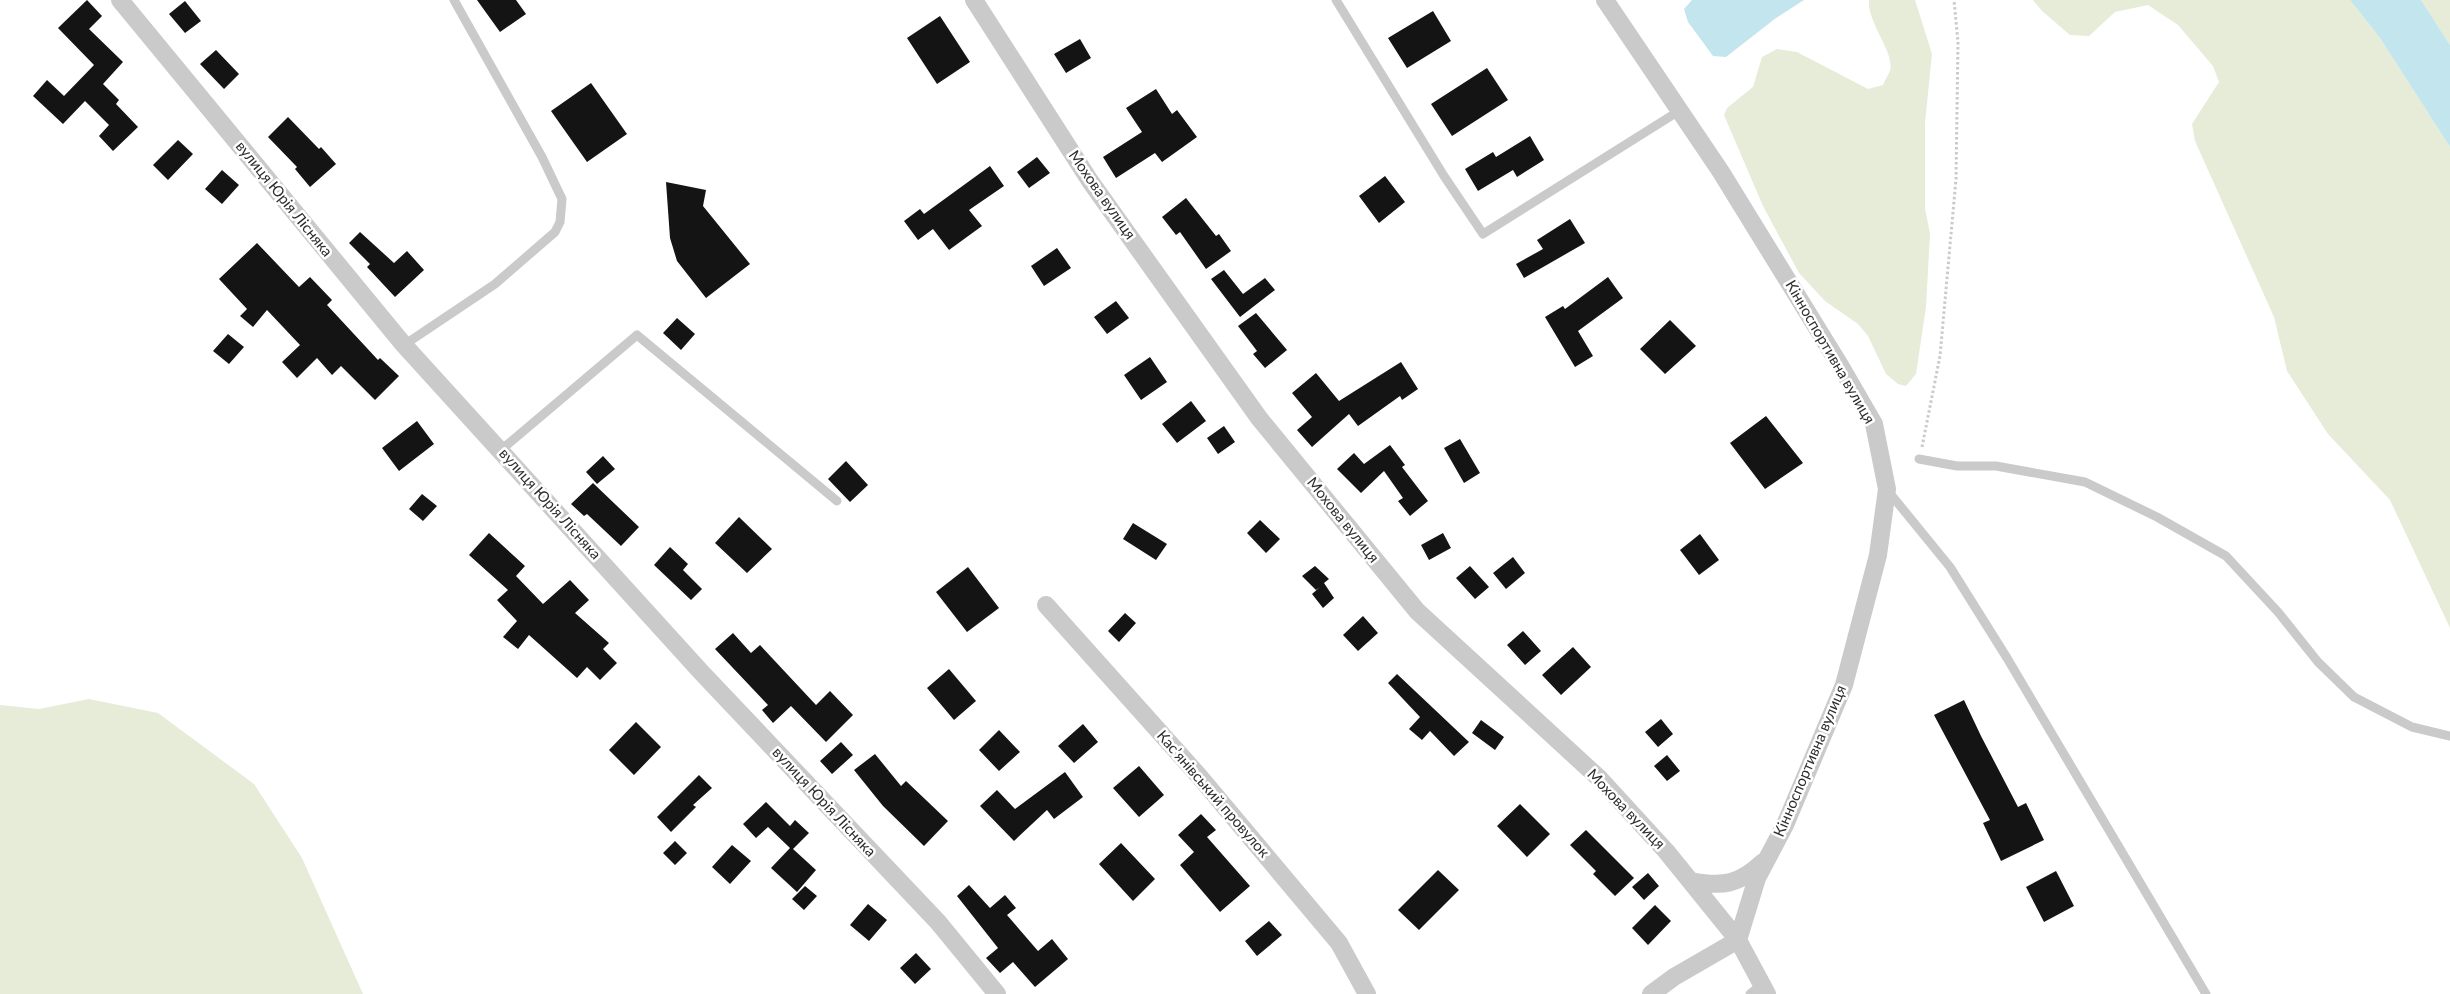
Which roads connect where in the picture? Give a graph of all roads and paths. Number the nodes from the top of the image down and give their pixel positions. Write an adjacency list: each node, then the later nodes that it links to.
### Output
1 (120, 0): 8 (street, вулиця Юрія Лісняка)
2 (454, 0): 8 (lane)
3 (974, 0): 16 (street, Мохова вулиця)
4 (1336, 0): 7 (lane)
5 (1605, 0): 7 (street, Кінноспортивна вулиця)
6 (1954, 0): 10 (path)
7 (1679, 111): 11 (street, Кінноспортивна вулиця)
8 (404, 345): 9 (street, вулиця Юрія Лісняка)
9 (501, 450): 12 (lane); 19 (street, вулиця Юрія Лісняка)
10 (1919, 459): 14 (lane)
11 (1886, 489): 15 (street, Кінноспортивна вулиця); 22 (lane)
12 (837, 501)
13 (1046, 605): 20 (street, Касʼянівський провулок)
14 (2450, 736)
15 (1767, 858): 16 (street); 17 (street, Кінноспортивна вулиця)
16 (1691, 881): 17 (street, Мохова вулиця)
17 (1738, 940): 18 (street, Мохова вулиця); 21 (street)
18 (1759, 991)
19 (997, 994)
20 (1367, 994)
21 (1651, 994)
22 (2206, 994)

